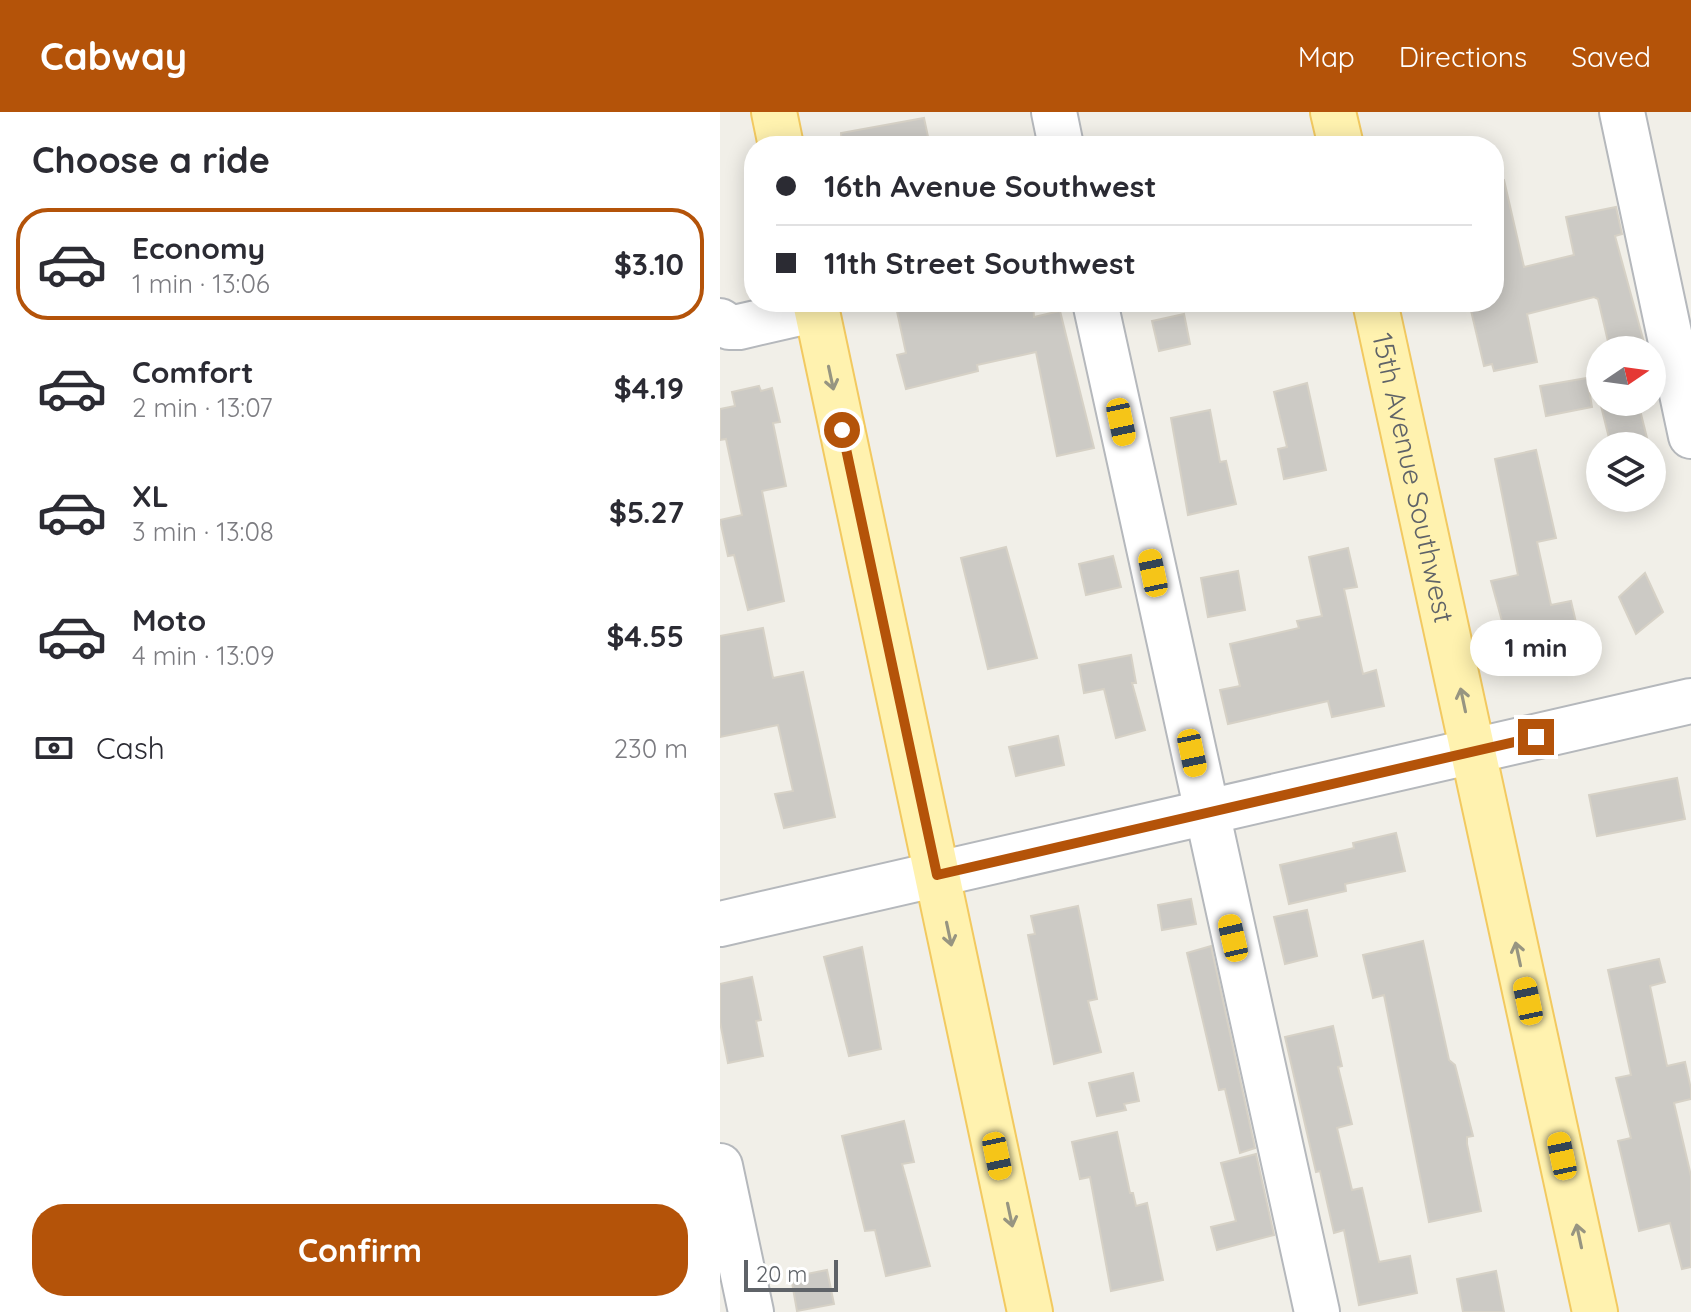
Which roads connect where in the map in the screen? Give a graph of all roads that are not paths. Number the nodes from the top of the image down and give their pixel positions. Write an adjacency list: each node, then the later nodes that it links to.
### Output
1 (774, 112): 5 (main road)
2 (1054, 112): 6 (street)
3 (1333, 112): 7 (main road)
4 (1622, 112): 13 (street)
5 (779, 136)
6 (1059, 136)
7 (1339, 136)
8 (794, 312): 12 (street)
9 (817, 312): 17 (main road, one-way to 17)
10 (1097, 312): 16 (street)
11 (1377, 312): 15 (main road, 15th Avenue Southwest, one-way to 11)
12 (720, 321)
13 (1691, 436)
14 (1691, 701): 15 (street)
15 (1474, 752): 16 (street); 23 (main road, 15th Avenue Southwest, one-way to 15)
16 (1205, 813): 17 (street); 22 (street)
17 (937, 875): 18 (street); 21 (main road, one-way to 21)
18 (720, 924)
19 (720, 1166): 20 (street)
20 (751, 1312)
21 (1030, 1312)
22 (1317, 1312)
23 (1595, 1312)

